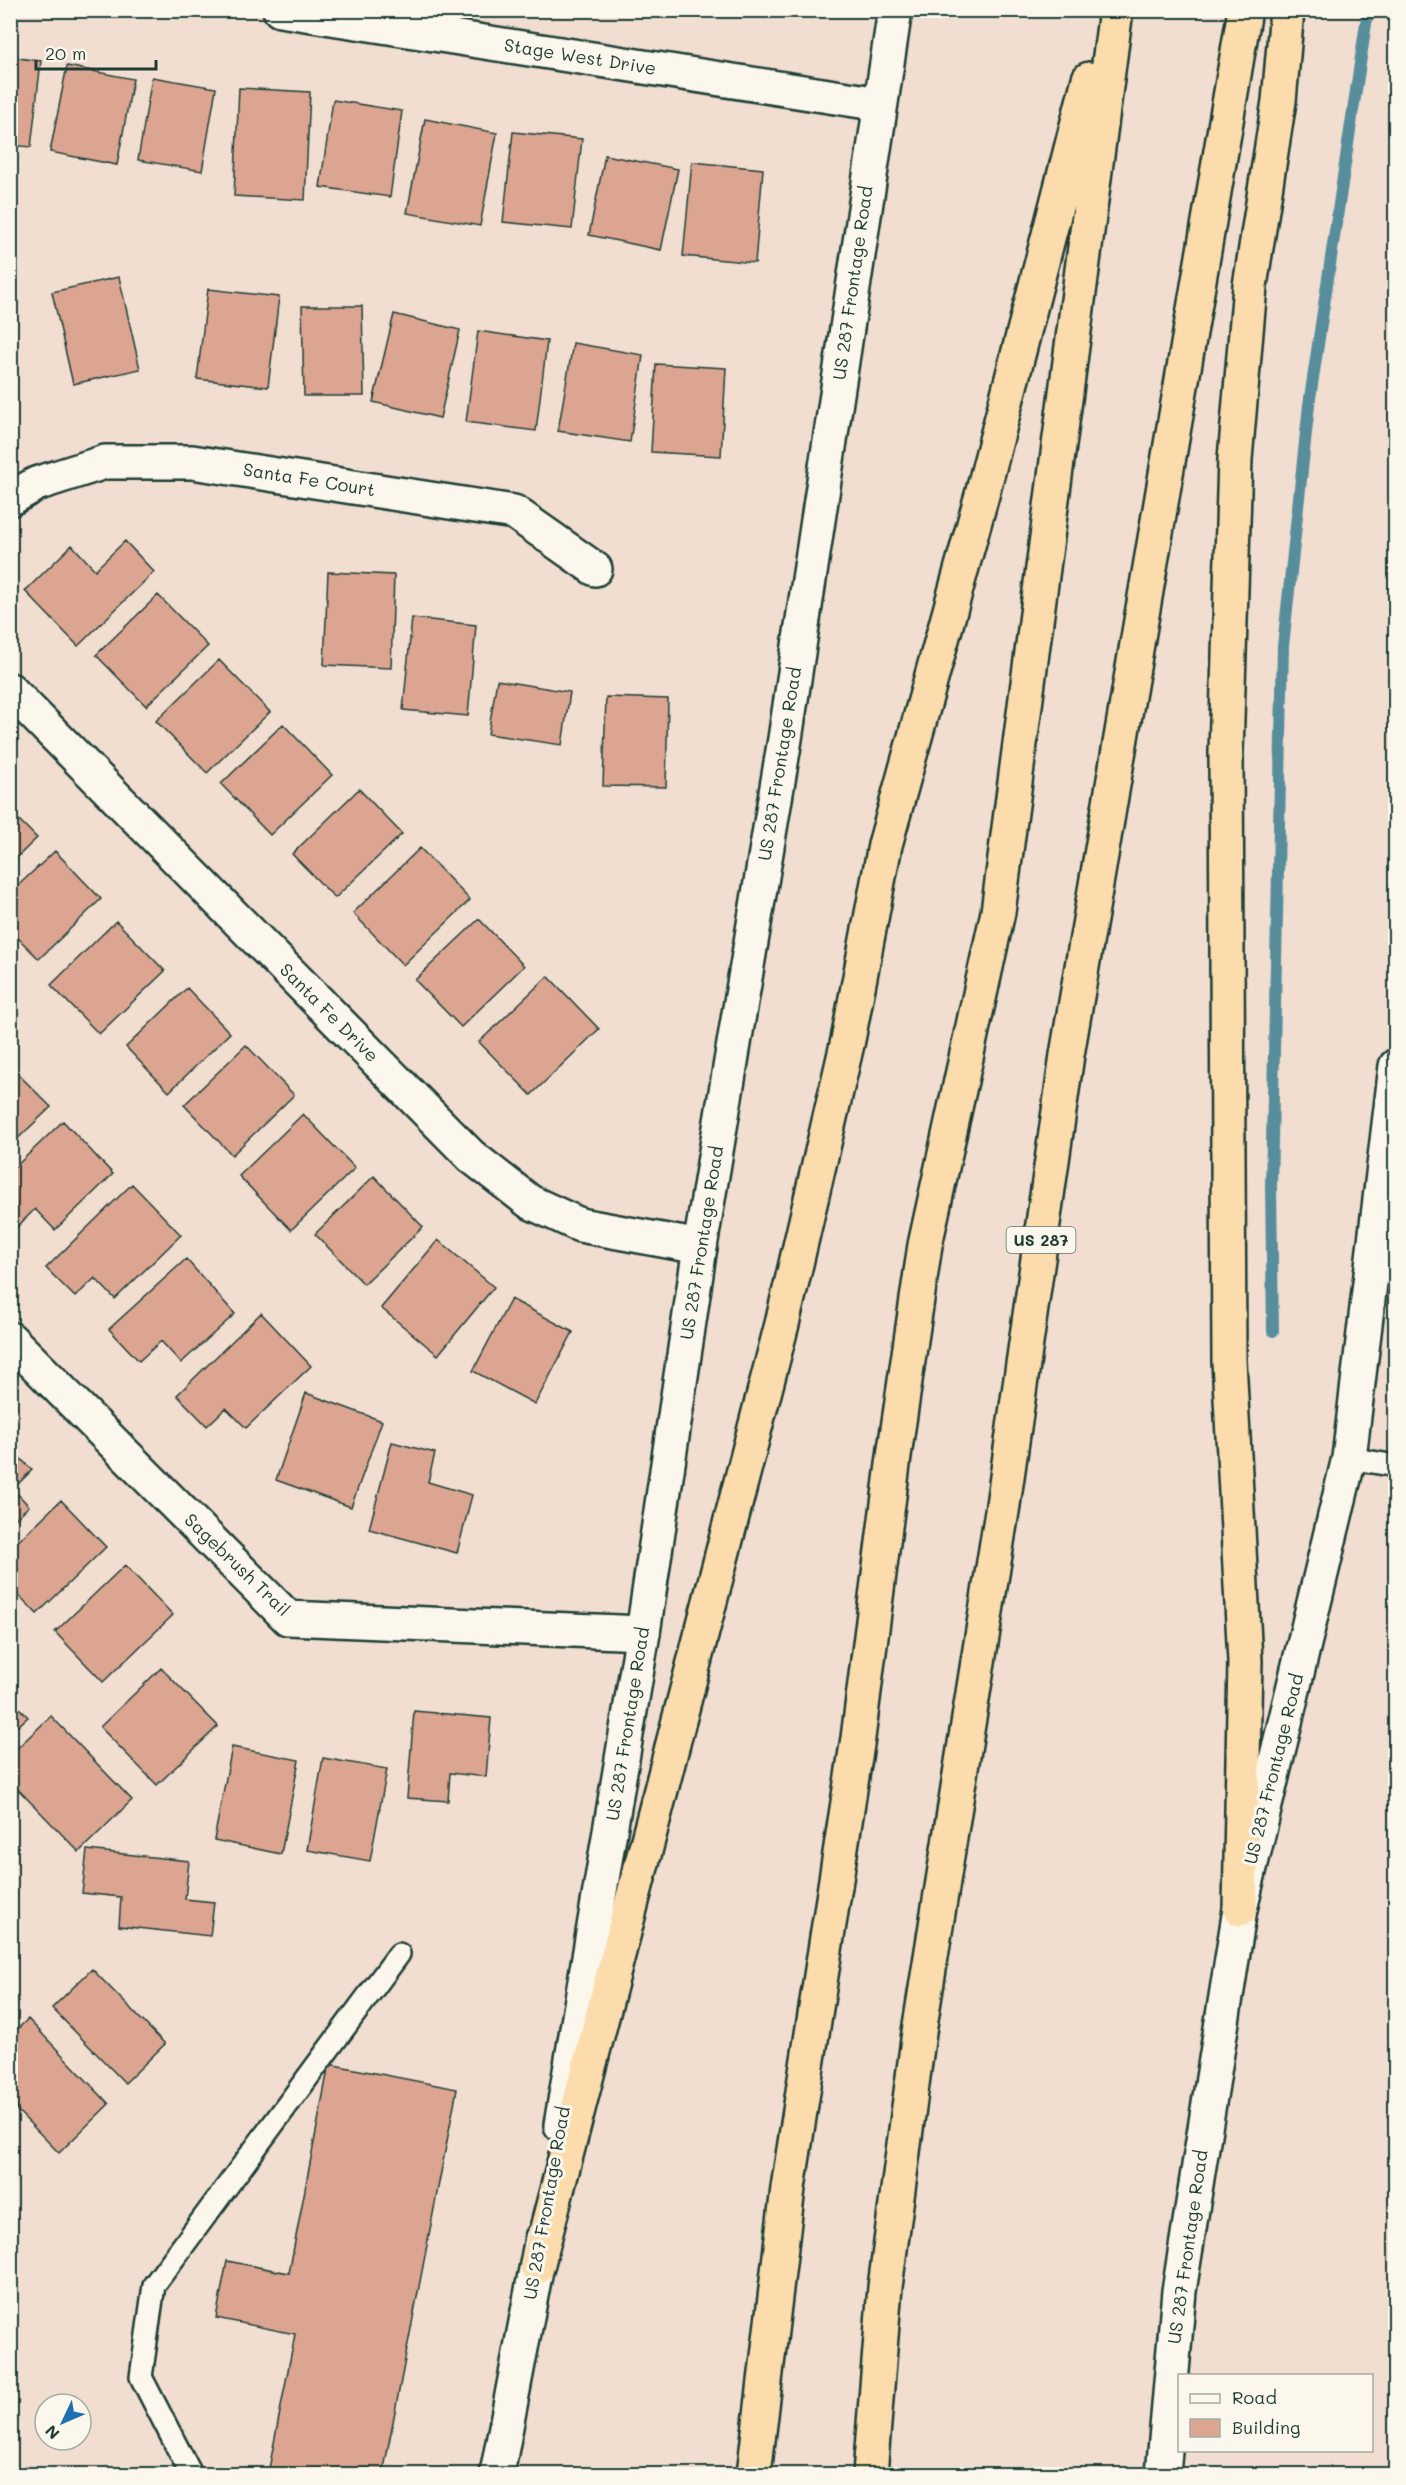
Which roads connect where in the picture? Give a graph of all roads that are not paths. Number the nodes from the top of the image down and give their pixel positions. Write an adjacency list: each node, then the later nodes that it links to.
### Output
1 (280, 10): 7 (main road, Stage West Drive)
2 (895, 10): 7 (main road, US 287 Frontage Road)
3 (1107, 10): 19 (highway)
4 (1116, 10): 22 (highway)
5 (1245, 10): 23 (highway, US 287)
6 (1287, 10): 17 (highway)
7 (880, 104): 12 (main road, US 287 Frontage Road)
8 (10, 499): 9 (main road, Santa Fe Court)
9 (596, 569)
10 (10, 690): 12 (main road, Santa Fe Drive)
11 (1395, 1066): 14 (main road, US 287 Frontage Road)
12 (700, 1248): 16 (main road, US 287 Frontage Road)
13 (10, 1339): 16 (main road, Sagebrush Trail)
14 (1349, 1458): 15 (lane); 17 (main road, US 287 Frontage Road)
15 (1395, 1466)
16 (643, 1633): 19 (main road, US 287 Frontage Road)
17 (1240, 1910): 24 (main road, US 287 Frontage Road)
18 (399, 1954): 20 (lane)
19 (537, 2267): 21 (main road, US 287 Frontage Road)
20 (191, 2475)
21 (497, 2475)
22 (754, 2475)
23 (870, 2475)
24 (1163, 2475)

